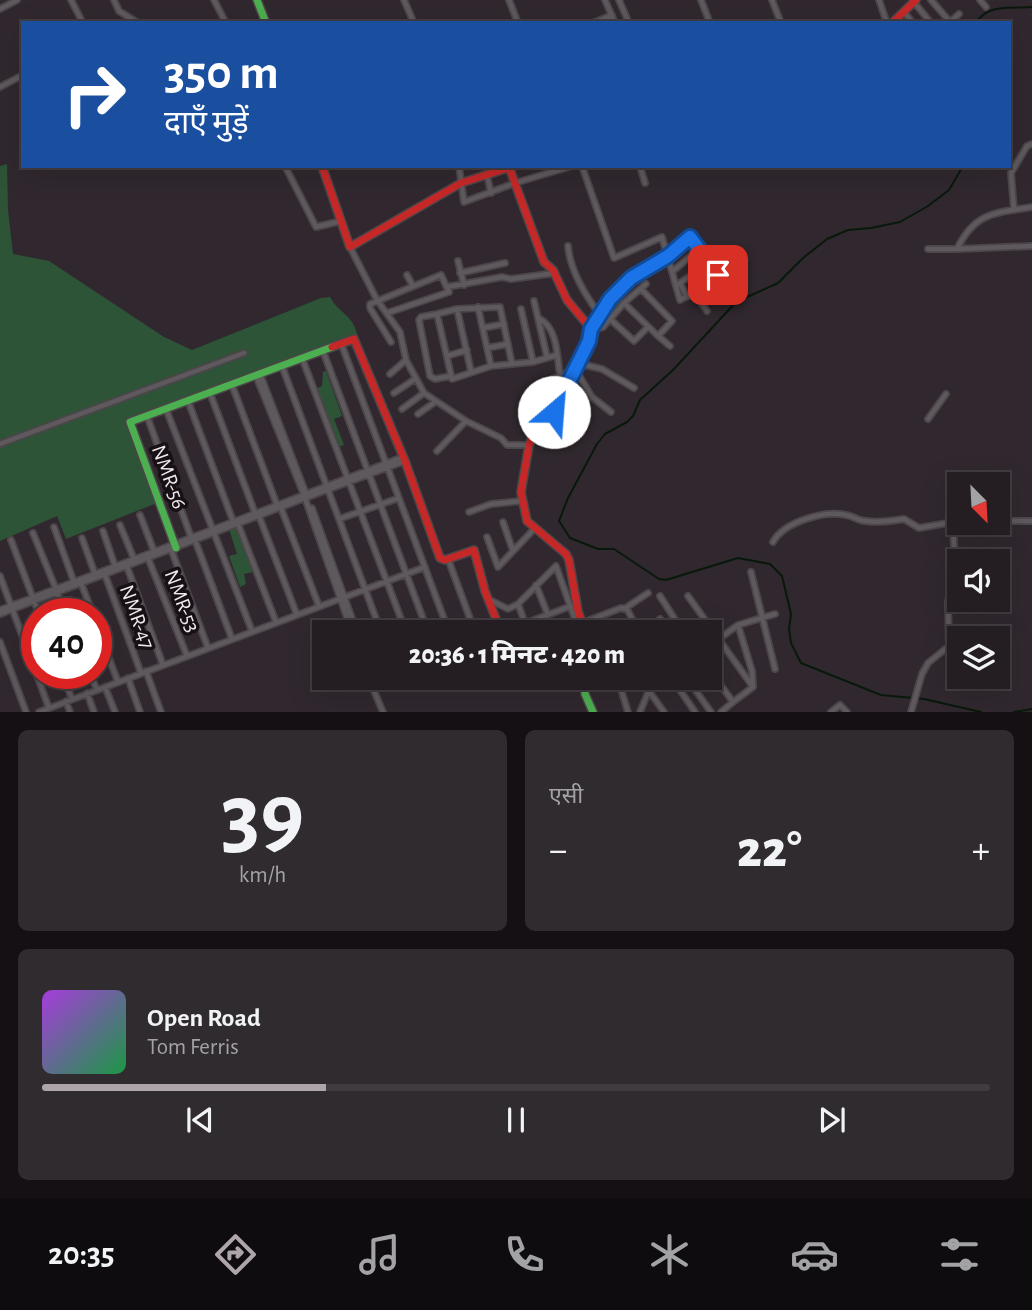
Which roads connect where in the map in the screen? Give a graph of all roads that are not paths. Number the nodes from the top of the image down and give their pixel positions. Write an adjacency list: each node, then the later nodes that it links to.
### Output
1 (18, 0): 17 (street)
2 (71, 0): 21 (street)
3 (114, 0): 22 (street)
4 (214, 0): 23 (street)
5 (257, 0): 24 (street)
6 (404, 0): 25 (street)
7 (509, 0): 26 (street)
8 (605, 0): 20 (street)
9 (619, 0): 29 (street)
10 (701, 0): 30 (street)
11 (772, 0): 31 (street)
12 (879, 0): 32 (street)
13 (931, 0): 36 (street)
14 (980, 0): 16 (street)
15 (914, 1): 18 (street); 35 (street)
16 (986, 7)
17 (0, 9)
18 (904, 12): 33 (street); 34 (street)
19 (960, 14): 37 (street)
20 (612, 15): 27 (street); 28 (street)
21 (82, 21)
22 (135, 21)
23 (225, 21)
24 (266, 21)
25 (413, 21)
26 (517, 21)
27 (598, 21)
28 (614, 21)
29 (628, 21)
30 (709, 21)
31 (780, 21)
32 (886, 21)
33 (894, 21)
34 (911, 21)
35 (929, 21)
36 (949, 21)
37 (951, 21)
38 (21, 76): 39 (street)
39 (0, 87)
40 (1032, 144): 55 (street)
41 (286, 168): 56 (street)
42 (323, 168): 56 (street)
43 (459, 168): 50 (street)
44 (508, 168): 49 (street)
45 (511, 168): 51 (street)
46 (565, 168): 51 (street)
47 (583, 168): 62 (street)
48 (641, 168): 52 (street)
49 (487, 175): 50 (street); 53 (street)
50 (461, 183): 53 (street); 59 (street)
51 (515, 183): 53 (street); 70 (street)
52 (645, 183)
53 (491, 192)
54 (1032, 207): 55 (street)
55 (1014, 210): 61 (street)
56 (341, 221): 59 (street)
57 (568, 246): 92 (street)
58 (1032, 246): 61 (street)
59 (350, 247): 82 (street)
60 (928, 249): 61 (street)
61 (957, 249)
62 (668, 256): 66 (street); 68 (street); 92 (street)
63 (691, 256): 68 (street)
64 (458, 261): 69 (street)
65 (505, 262): 69 (street)
66 (709, 262): 72 (street); 74 (street)
67 (729, 266): 72 (street)
68 (673, 271): 74 (street)
69 (460, 273): 76 (street)
70 (555, 274): 76 (street); 98 (street)
71 (407, 275): 77 (street)
72 (718, 275): 75 (street); 80 (street)
73 (646, 284): 79 (street)
74 (678, 284): 81 (street)
75 (706, 284): 81 (street); 83 (street)
76 (464, 285): 78 (street)
77 (413, 286): 78 (street); 82 (street)
78 (447, 286): 90 (street)
79 (640, 289): 85 (street); 99 (street)
80 (729, 289)
81 (694, 293): 89 (street)
82 (377, 300): 90 (street); 100 (street)
83 (718, 300)
84 (534, 301): 93 (street)
85 (624, 303): 94 (street); 96 (street)
86 (478, 307): 87 (street); 95 (street); 97 (street)
87 (457, 309): 91 (street); 106 (street)
88 (521, 309): 113 (street)
89 (707, 311)
90 (387, 313): 112 (street)
91 (437, 314): 109 (street); 121 (street)
92 (600, 315): 98 (street)
93 (540, 319): 108 (street); 110 (street)
94 (610, 319): 96 (street); 98 (street)
95 (504, 324): 97 (street); 102 (street)
96 (648, 327): 99 (street)
97 (483, 328): 104 (street)
98 (591, 330): 117 (street)
99 (658, 336): 103 (street)
100 (391, 342)
101 (341, 343): 105 (street); 143 (street); 144 (street)
102 (508, 344): 104 (street); 114 (street)
103 (670, 346)
104 (487, 348): 116 (street)
105 (322, 350): 111 (street); 145 (street)
106 (467, 350): 109 (street); 118 (street)
107 (244, 353): 140 (street)
108 (557, 355): 110 (street); 122 (street)
109 (447, 356): 121 (street)
110 (547, 357): 113 (street)
111 (302, 358): 115 (street); 146 (street)
112 (406, 360): 119 (street); 123 (street)
113 (533, 362): 114 (street)
114 (512, 364): 116 (street)
115 (282, 366): 120 (street); 147 (street)
116 (491, 366): 118 (street)
117 (575, 367): 122 (street); 126 (street); 135 (street); 141 (street)
118 (471, 371): 121 (street)
119 (390, 374)
120 (258, 375): 125 (street); 148 (street)
121 (451, 376)
122 (560, 376): 124 (street)
123 (415, 379): 128 (street); 129 (street)
124 (544, 383)
125 (232, 385): 127 (street); 152 (street)
126 (634, 388)
127 (210, 393): 131 (street); 155 (street)
128 (394, 393)
129 (424, 393): 132 (street); 134 (street)
130 (946, 394): 138 (street)
131 (188, 401): 133 (street); 161 (street)
132 (435, 402): 136 (street); 139 (street)
133 (166, 409): 137 (street); 167 (street)
134 (402, 409)
135 (611, 412)
136 (418, 414)
137 (147, 416): 172 (street); 175 (street, NMR-56)
138 (928, 419)
139 (466, 421): 141 (street); 142 (street)
140 (0, 444)
141 (529, 444): 150 (street)
142 (437, 451)
143 (404, 459): 144 (street); 180 (street)
144 (387, 465): 145 (street); 149 (street)
145 (368, 472): 146 (street); 151 (street)
146 (348, 480): 147 (street); 153 (street)
147 (328, 488): 148 (street); 157 (street)
148 (306, 496): 152 (street); 198 (street)
149 (399, 498): 151 (street); 183 (street)
150 (522, 501): 154 (street); 165 (street)
151 (380, 505): 153 (street); 187 (street)
152 (279, 506): 155 (street); 208 (street)
153 (360, 512): 157 (street); 189 (street)
154 (469, 512)
155 (257, 514): 161 (street); 212 (street)
156 (140, 515): 176 (street)
157 (339, 519): 193 (street)
158 (1032, 520): 159 (street)
159 (1010, 521)
160 (503, 522): 177 (street)
161 (236, 523): 167 (street); 230 (street)
162 (947, 523): 174 (street)
163 (120, 525): 179 (street)
164 (54, 527): 190 (street)
165 (535, 528): 177 (street); 225 (street)
166 (103, 531): 182 (street)
167 (213, 531): 172 (street); 232 (street)
168 (33, 533): 194 (street)
169 (956, 536): 260 (street)
170 (488, 537): 177 (street)
171 (82, 538): 186 (street)
172 (193, 539): 175 (street); 234 (street)
173 (11, 540): 199 (street)
174 (773, 542)
175 (174, 547): 176 (street); 178 (street); 237 (street)
176 (154, 551): 179 (street)
177 (513, 552)
178 (148, 558): 181 (street); 238 (street, NMR-53)
179 (134, 559): 181 (street)
180 (448, 559): 203 (street); 220 (street)
181 (126, 564): 182 (street); 185 (street); 239 (street)
182 (115, 566): 185 (street)
183 (425, 567): 187 (street); 219 (street)
184 (751, 572): 214 (street)
185 (104, 573): 186 (street); 191 (street); 242 (street, NMR-47)
186 (95, 574): 190 (street)
187 (406, 574): 189 (street); 218 (street)
188 (0, 576): 207 (street)
189 (386, 581): 193 (street); 217 (street)
190 (74, 582): 194 (street)
191 (81, 583): 194 (street); 202 (street)
192 (536, 585): 205 (street); 206 (street); 213 (street)
193 (365, 589): 198 (street); 216 (street)
194 (56, 591): 200 (street); 201 (street)
195 (648, 593): 209 (street)
196 (660, 596): 228 (street)
197 (688, 596): 229 (street)
198 (342, 597): 208 (street); 215 (street)
199 (33, 598)
200 (36, 598)
201 (59, 598)
202 (87, 598)
203 (488, 599): 205 (street); 221 (street)
204 (21, 604): 207 (street)
205 (518, 604): 222 (street)
206 (571, 606): 213 (street); 224 (street)
207 (12, 607): 210 (street); 261 (street)
208 (319, 607): 212 (street)
209 (624, 609): 226 (street); 227 (street)
210 (0, 612)
211 (775, 614): 214 (street)
212 (297, 615): 230 (street)
213 (548, 615): 223 (street)
214 (763, 618): 231 (street); 241 (street)
215 (351, 620)
216 (377, 620)
217 (401, 620)
218 (423, 620)
219 (445, 620)
220 (471, 620)
221 (496, 620)
222 (524, 620)
223 (534, 620)
224 (575, 620)
225 (581, 620)
226 (591, 620)
227 (633, 620)
228 (675, 620)
229 (705, 620)
230 (276, 622): 232 (street)
231 (738, 625): 233 (street); 247 (street)
232 (252, 632): 234 (street)
233 (722, 636)
234 (232, 639): 237 (street)
235 (0, 642): 262 (street)
236 (722, 644): 247 (street)
237 (208, 648): 238 (street)
238 (187, 656): 239 (street)
239 (163, 665): 242 (street)
240 (112, 666): 244 (street)
241 (775, 669)
242 (143, 672): 243 (street); 268 (street, NMR-47)
243 (128, 678): 244 (street); 267 (street)
244 (118, 682): 245 (street)
245 (112, 684)
246 (722, 687): 259 (street)
247 (753, 687): 259 (street)
248 (66, 689): 258 (street)
249 (106, 689): 266 (street)
250 (97, 690): 257 (street)
251 (377, 690): 269 (street)
252 (585, 690): 270 (street)
253 (621, 690): 271 (street)
254 (649, 690): 272 (street); 273 (street)
255 (678, 690): 274 (street)
256 (695, 690): 275 (street)
257 (87, 693): 258 (street); 265 (street)
258 (69, 700): 261 (street); 264 (street)
259 (733, 702): 276 (street)
260 (911, 708)
261 (48, 709): 263 (street)
262 (26, 712)
263 (39, 712)
264 (70, 712)
265 (94, 712)
266 (115, 712)
267 (140, 712)
268 (161, 712)
269 (383, 712)
270 (593, 712)
271 (628, 712)
272 (640, 712)
273 (664, 712)
274 (695, 712)
275 (711, 712)
276 (721, 712)
277 (831, 712): 278 (street)
278 (847, 712)

